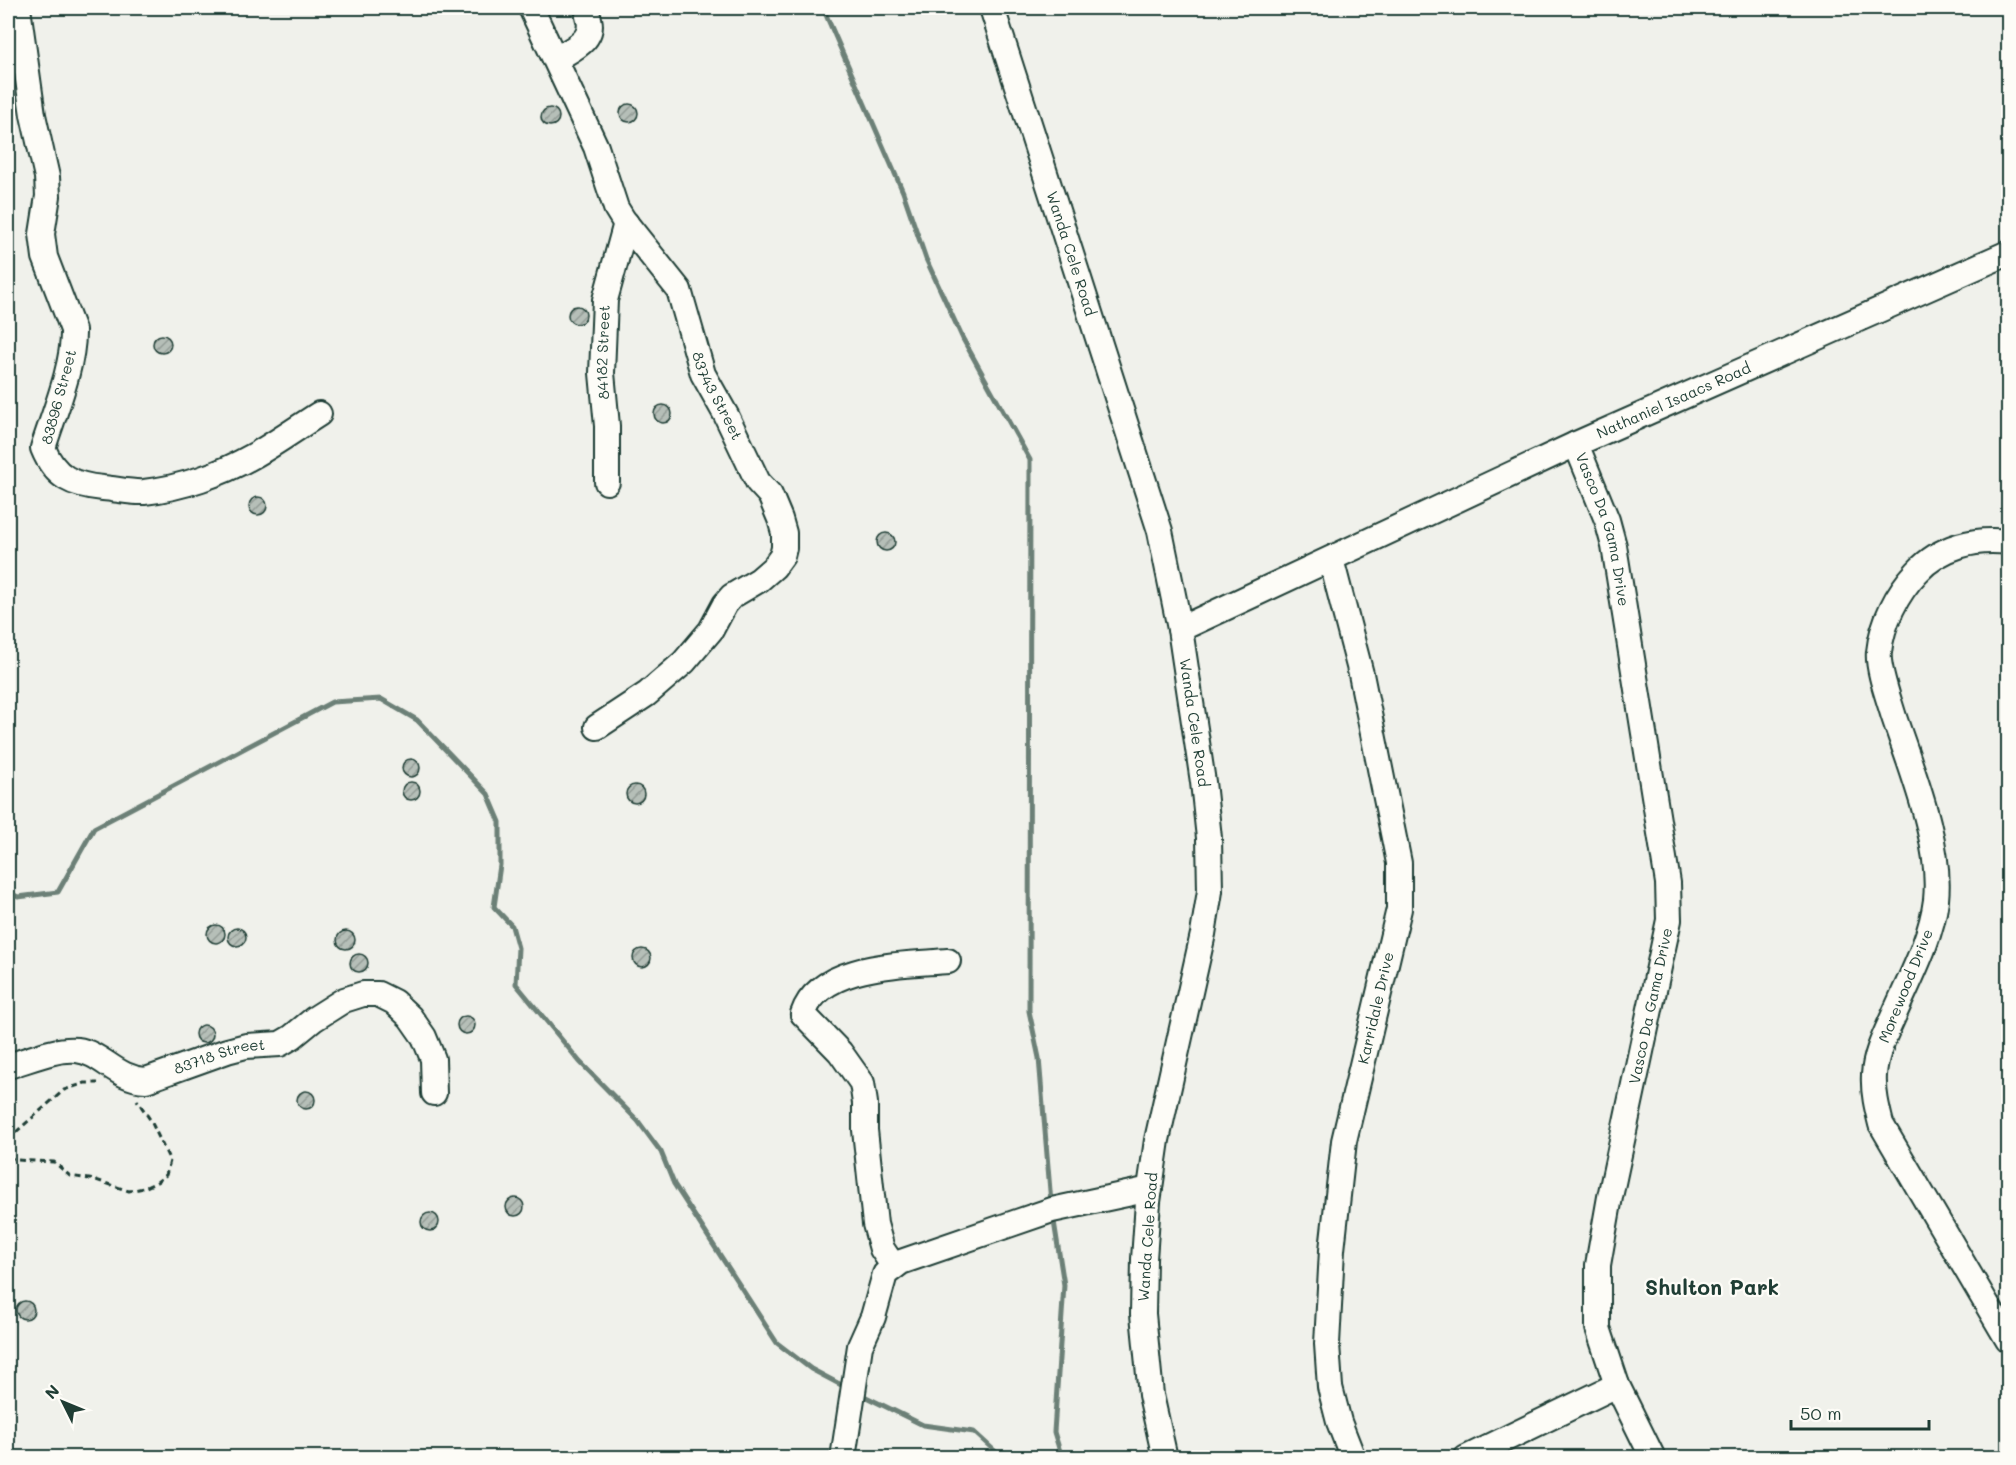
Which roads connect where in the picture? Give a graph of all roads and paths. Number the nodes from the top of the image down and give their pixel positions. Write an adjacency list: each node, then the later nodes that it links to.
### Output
1 (18, 8): 8 (street, 83896 Street)
2 (531, 8): 5 (street, 83743 Street)
3 (992, 8): 13 (street, Wanda Cele Road)
4 (588, 16): 5 (street)
5 (556, 59): 6 (street, 83743 Street)
6 (626, 224): 10 (street, 84182 Street); 14 (street, 83743 Street)
7 (2008, 253): 9 (street, Nathaniel Isaacs Road)
8 (319, 414)
9 (1576, 444): 12 (street, Nathaniel Isaacs Road); 25 (street, Vasco Da Gama Drive)
10 (607, 482)
11 (2008, 542): 24 (street, Morewood Drive)
12 (1331, 559): 13 (street, Nathaniel Isaacs Road); 28 (street, Karridale Drive)
13 (1180, 629): 22 (street, Wanda Cele Road)
14 (597, 727)
15 (948, 961): 23 (street)
16 (8, 1066): 19 (street, 83718 Street)
17 (102, 1083): 20 (path)
18 (131, 1092): 21 (path)
19 (434, 1093)
20 (8, 1139)
21 (8, 1157)
22 (1149, 1189): 23 (street); 27 (street, Wanda Cele Road)
23 (894, 1267): 26 (street)
24 (2008, 1340)
25 (1617, 1385): 29 (street); 30 (street, Vasco Da Gama Drive)
26 (843, 1458)
27 (1165, 1458)
28 (1353, 1458)
29 (1466, 1458)
30 (1653, 1458)

